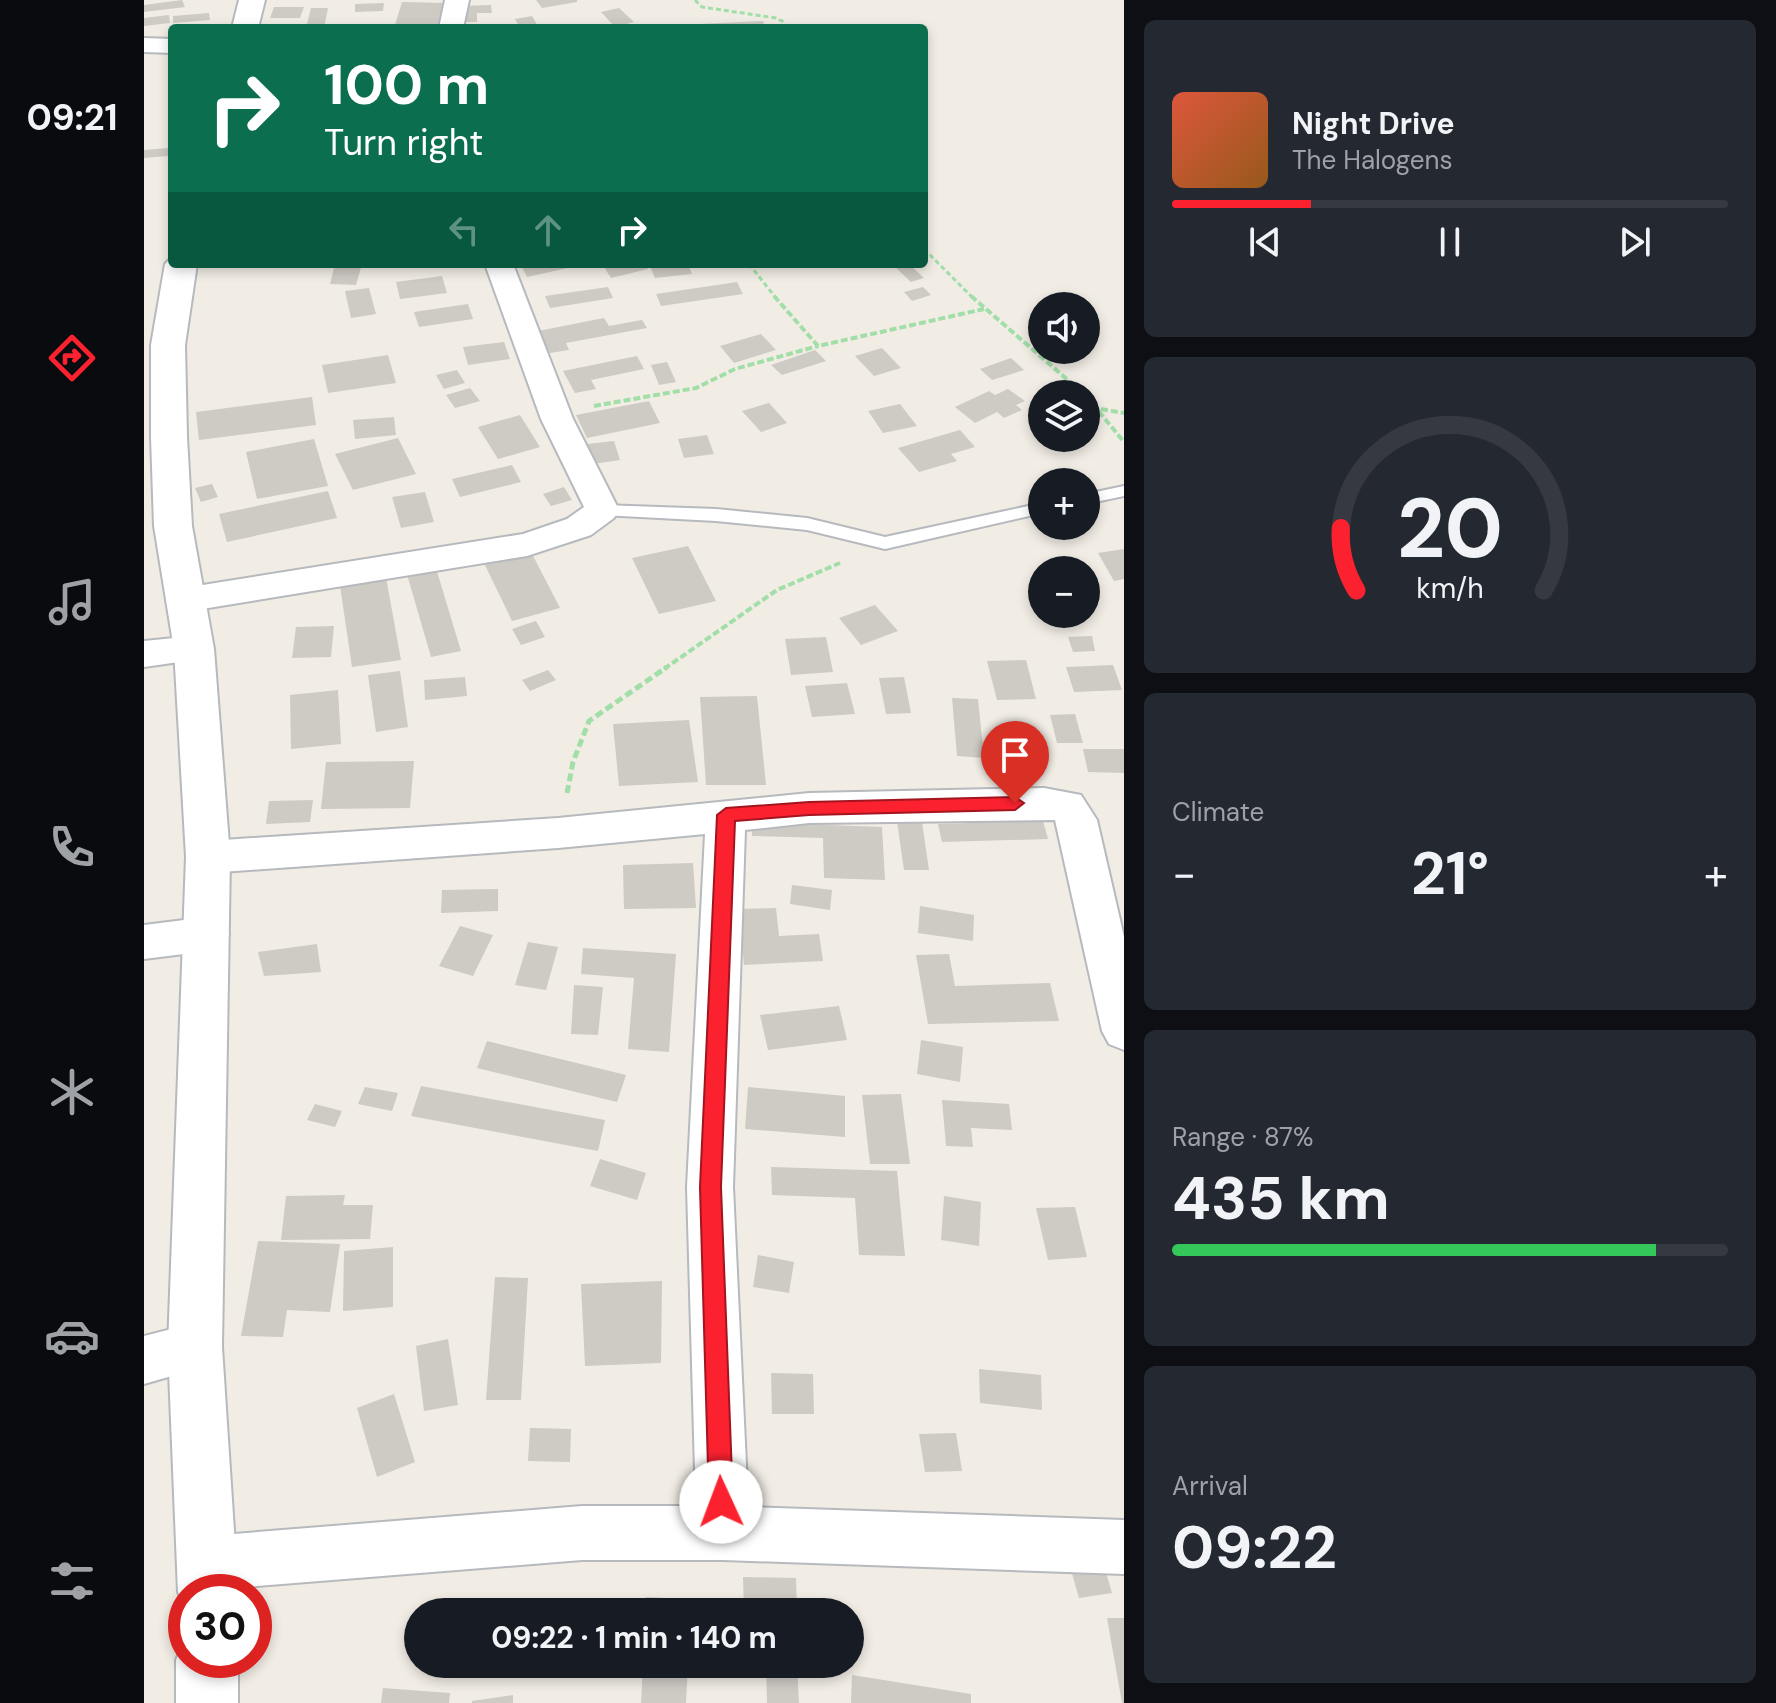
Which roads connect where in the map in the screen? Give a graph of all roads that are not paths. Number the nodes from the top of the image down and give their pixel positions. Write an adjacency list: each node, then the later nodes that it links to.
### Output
1 (252, 0): 3 (street)
2 (457, 0): 4 (street)
3 (246, 24)
4 (452, 24)
5 (144, 45): 6 (street)
6 (168, 46)
7 (180, 268): 9 (street)
8 (500, 268): 12 (street)
9 (156, 438): 14 (street)
10 (1124, 491): 11 (lane)
11 (1100, 496)
12 (602, 510): 13 (lane); 14 (street)
13 (1028, 511)
14 (184, 600): 15 (street)
15 (194, 649): 16 (street); 18 (street)
16 (144, 654)
17 (726, 815): 18 (street); 21 (street); 24 (street)
18 (208, 857): 19 (street)
19 (208, 934): 20 (street); 22 (street)
20 (144, 942)
21 (1124, 1031)
22 (195, 1347): 23 (street); 26 (street)
23 (144, 1360)
24 (723, 1533): 25 (street); 27 (street)
25 (1124, 1547)
26 (208, 1574)
27 (234, 1574)
28 (207, 1678): 29 (street)
29 (207, 1703)

